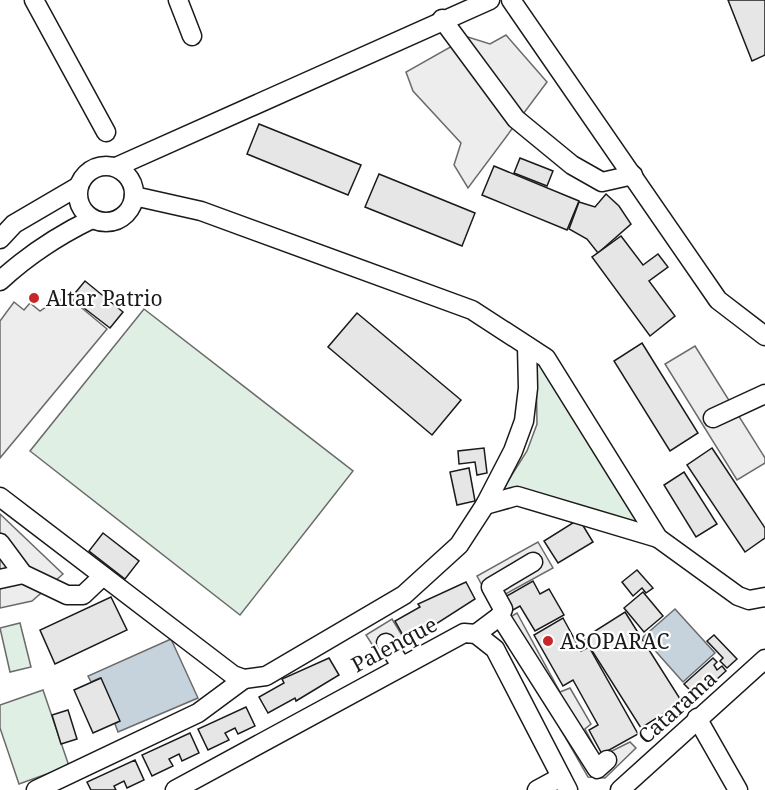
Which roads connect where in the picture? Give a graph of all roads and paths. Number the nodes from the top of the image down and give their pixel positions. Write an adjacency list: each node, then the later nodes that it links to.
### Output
1 (34, 0): 7 (street)
2 (178, 0): 6 (street)
3 (490, 0): 5 (street)
4 (511, 0): 9 (street)
5 (442, 20): 8 (street); 9 (street)
6 (192, 36)
7 (106, 132)
8 (116, 167): 10 (street); 11 (street)
9 (633, 175): 15 (street)
10 (79, 186): 12 (street); 13 (street)
11 (134, 196): 12 (street); 16 (street)
12 (92, 219): 14 (street)
13 (0, 239)
14 (0, 281)
15 (765, 336)
16 (527, 346): 20 (street); 21 (street)
17 (765, 394): 18 (street)
18 (713, 418)
19 (0, 497): 25 (street)
20 (485, 505): 21 (street); 33 (street)
21 (658, 538): 27 (street)
22 (0, 543): 24 (street)
23 (533, 562): 28 (street)
24 (22, 574): 25 (street); 26 (street)
25 (103, 576): 33 (street)
26 (0, 579)
27 (765, 597)
28 (500, 616): 29 (street); 35 (street)
29 (476, 634): 32 (street, Palenque); 36 (street)
30 (386, 643): 32 (street)
31 (765, 659): 34 (street, Catarama)
32 (401, 665): 38 (street, Palenque)
33 (244, 679): 37 (street)
34 (697, 718): 40 (street, Catarama); 41 (street)
35 (608, 760)
36 (565, 783): 39 (street)
37 (36, 790)
38 (175, 790)
39 (537, 790)
40 (620, 790)
41 (738, 790)

